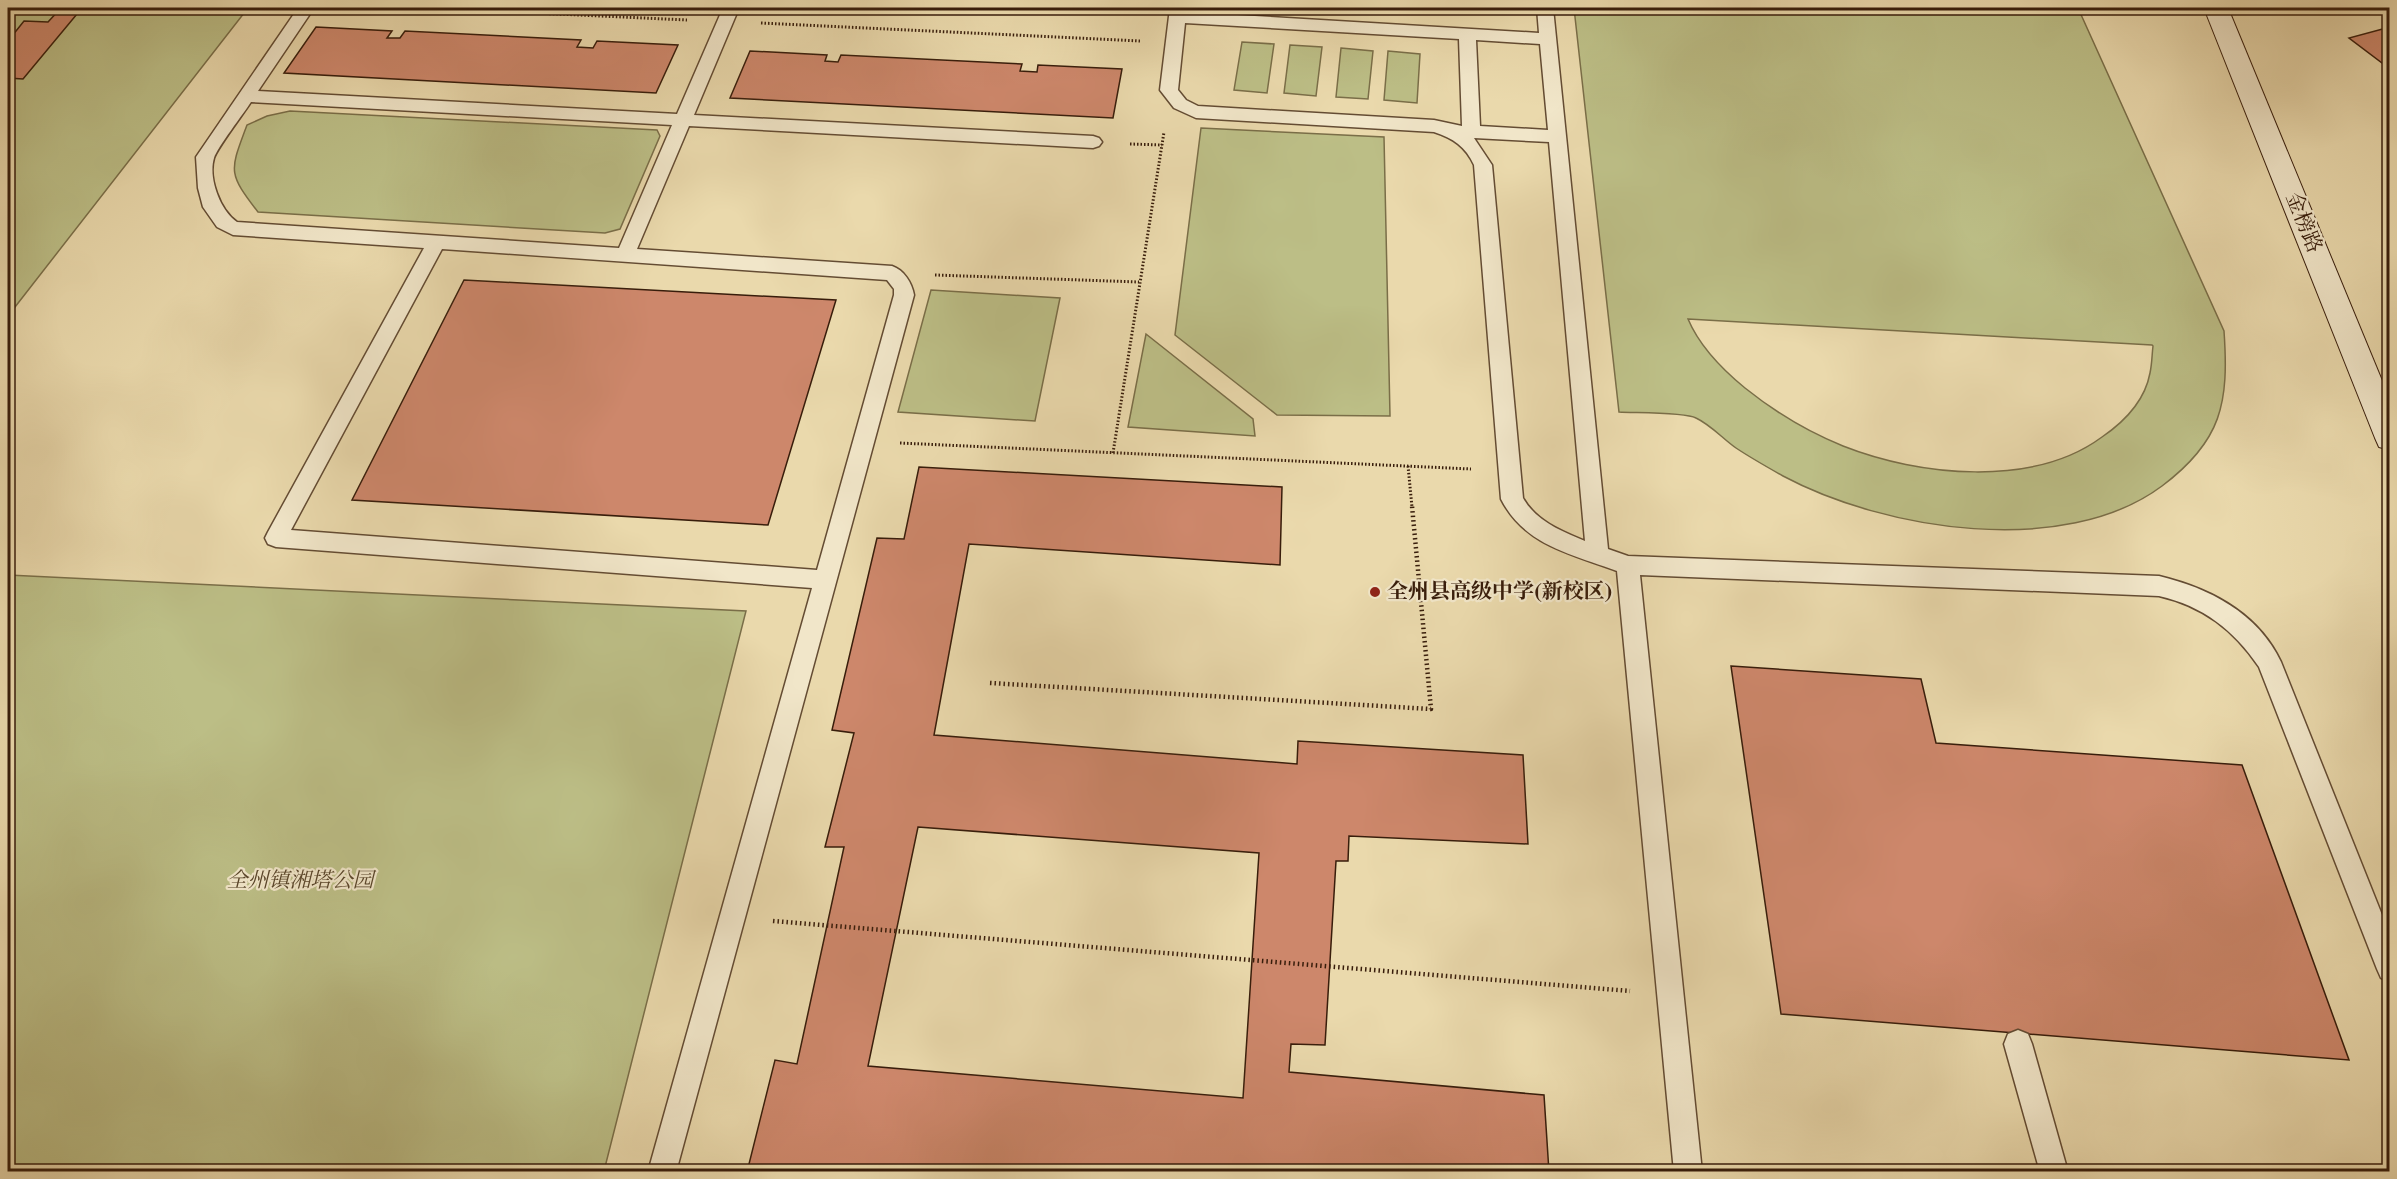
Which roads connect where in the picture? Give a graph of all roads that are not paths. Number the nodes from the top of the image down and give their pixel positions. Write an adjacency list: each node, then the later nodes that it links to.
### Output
1 (306, 8): 8 (lane)
2 (1545, 8): 7 (lane)
3 (2216, 8): 15 (main road, 金榜路)
4 (1177, 12): 6 (lane); 10 (lane)
5 (728, 14): 9 (lane)
6 (1467, 34): 7 (lane); 10 (lane)
7 (1548, 39): 11 (lane)
8 (246, 96): 9 (lane); 13 (lane)
9 (683, 120): 12 (lane); 14 (lane)
10 (1462, 131): 11 (lane); 16 (lane)
11 (1557, 136): 16 (lane)
12 (1093, 142)
13 (436, 243): 14 (lane); 18 (lane)
14 (625, 255): 18 (lane)
15 (2390, 438)
16 (1597, 553): 17 (lane)
17 (1628, 565): 19 (lane); 22 (lane)
18 (826, 580): 21 (lane)
19 (2390, 969)
20 (2018, 1044): 23 (lane)
21 (662, 1172)
22 (1688, 1172)
23 (2054, 1172)

